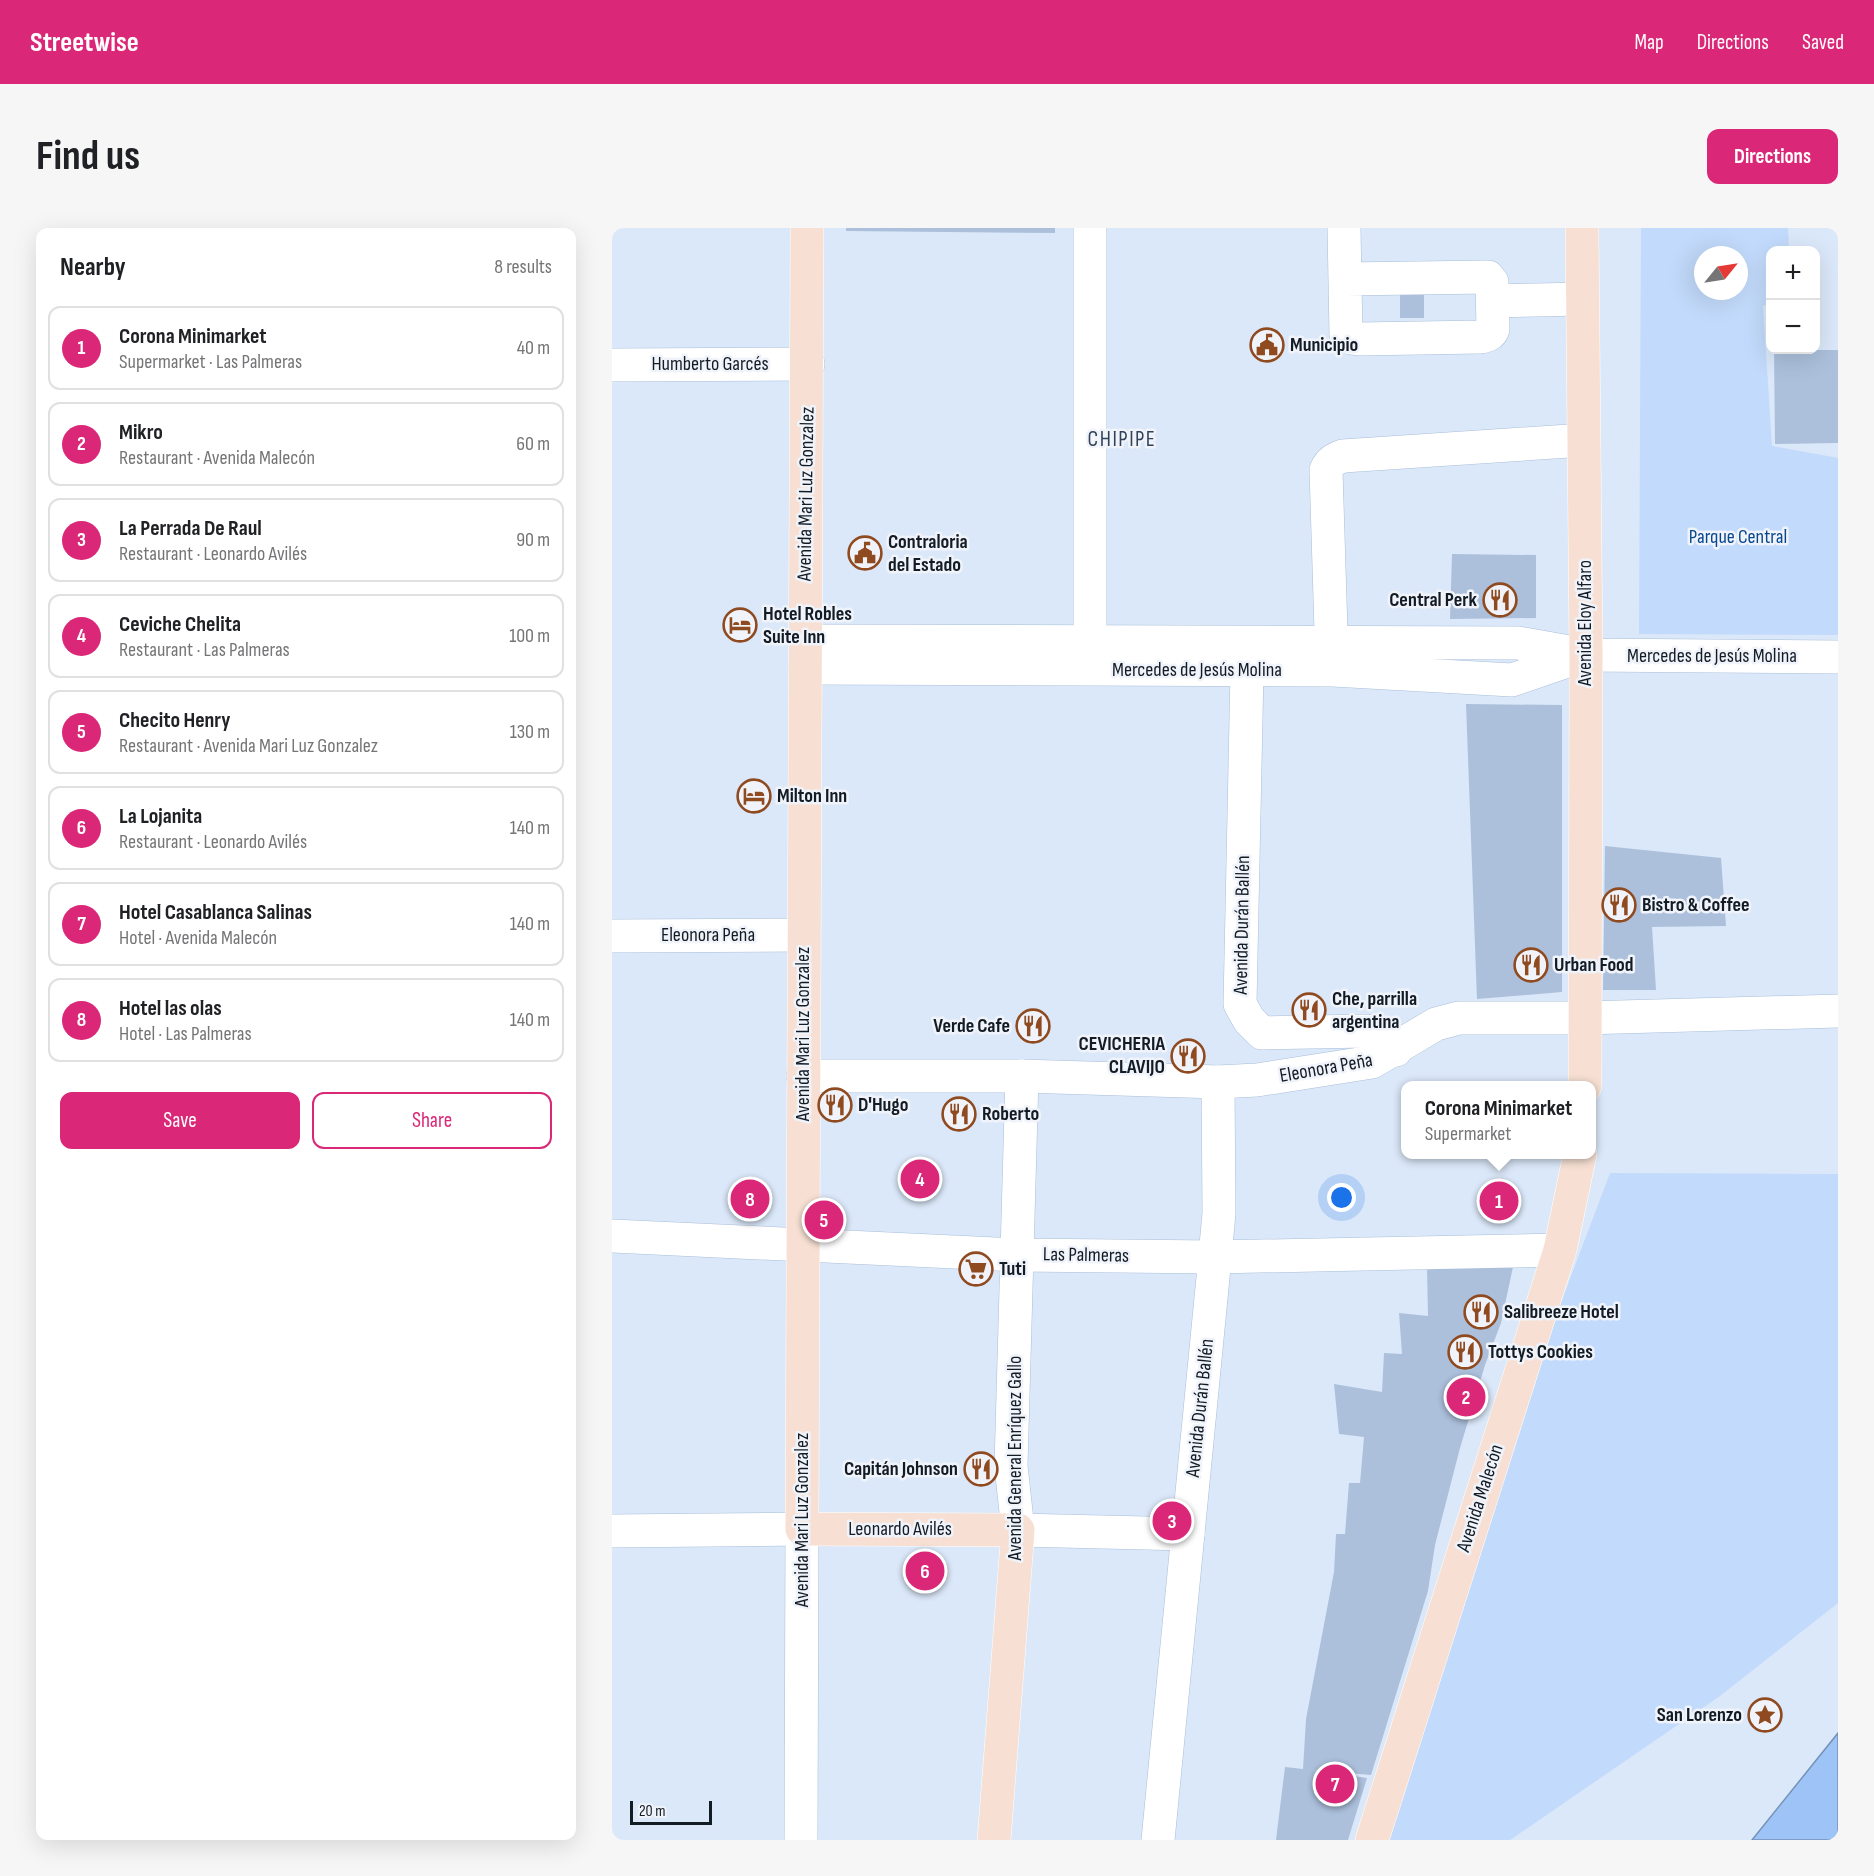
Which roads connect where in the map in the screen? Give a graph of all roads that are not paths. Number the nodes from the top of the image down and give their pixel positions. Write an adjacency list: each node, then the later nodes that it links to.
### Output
1 (807, 228): 8 (main road, Avenida Mari Luz Gonzalez)
2 (1090, 228): 13 (street)
3 (1344, 228): 5 (street)
4 (1582, 228): 6 (main road, Avenida Eloy Alfaro)
5 (1345, 279): 7 (street); 7 (street)
6 (1582, 299): 7 (street); 10 (main road, Avenida Eloy Alfaro)
7 (1493, 301)
8 (808, 364): 9 (street, Humberto Garcés); 11 (main road, Avenida Mari Luz Gonzalez)
9 (612, 365)
10 (1584, 440): 12 (main road, Avenida Eloy Alfaro); 14 (street)
11 (805, 655): 13 (street, Mercedes de Jesús Molina); 17 (main road, Avenida Mari Luz Gonzalez)
12 (1586, 655): 14 (street, Mercedes de Jesús Molina); 15 (street, Mercedes de Jesús Molina); 20 (main road, Avenida Eloy Alfaro)
13 (1090, 656): 14 (street, Mercedes de Jesús Molina); 16 (street, Mercedes de Jesús Molina)
14 (1332, 656): 16 (street, Mercedes de Jesús Molina)
15 (1838, 657)
16 (1247, 671): 21 (street, Avenida Durán Ballén)
17 (804, 935): 18 (street, Eleonora Peña); 22 (main road, Avenida Mari Luz Gonzalez)
18 (612, 936)
19 (1838, 1011): 20 (street, Eleonora Peña)
20 (1584, 1018): 21 (street, Eleonora Peña); 24 (main road)
21 (1396, 1050): 25 (street, Eleonora Peña)
22 (803, 1076): 23 (street, Eleonora Peña); 28 (main road, Avenida Mari Luz Gonzalez)
23 (1022, 1076): 25 (street, Eleonora Peña); 30 (street, Avenida General Enríquez Gallo)
24 (1585, 1081)
25 (1218, 1082): 31 (street, Avenida Durán Ballén)
26 (1579, 1159): 29 (main road, Avenida Malecón)
27 (612, 1236): 28 (street, Las Palmeras)
28 (803, 1245): 30 (street, Las Palmeras); 32 (main road, Avenida Mari Luz Gonzalez)
29 (1560, 1250): 31 (street, Las Palmeras); 39 (main road, Avenida Malecón)
30 (1018, 1255): 31 (street, Las Palmeras); 33 (street, Avenida General Enríquez Gallo)
31 (1215, 1257): 35 (street, Avenida Durán Ballén)
32 (802, 1529): 33 (main road, Leonardo Avilés); 34 (street, Leonardo Avilés); 36 (street, Avenida Mari Luz Gonzalez)
33 (1018, 1530): 35 (street, Leonardo Avilés); 37 (main road, Avenida General Enríquez Gallo)
34 (612, 1531)
35 (1188, 1534): 38 (street, Avenida Durán Ballén)
36 (801, 1840)
37 (994, 1840)
38 (1158, 1840)
39 (1372, 1840)

